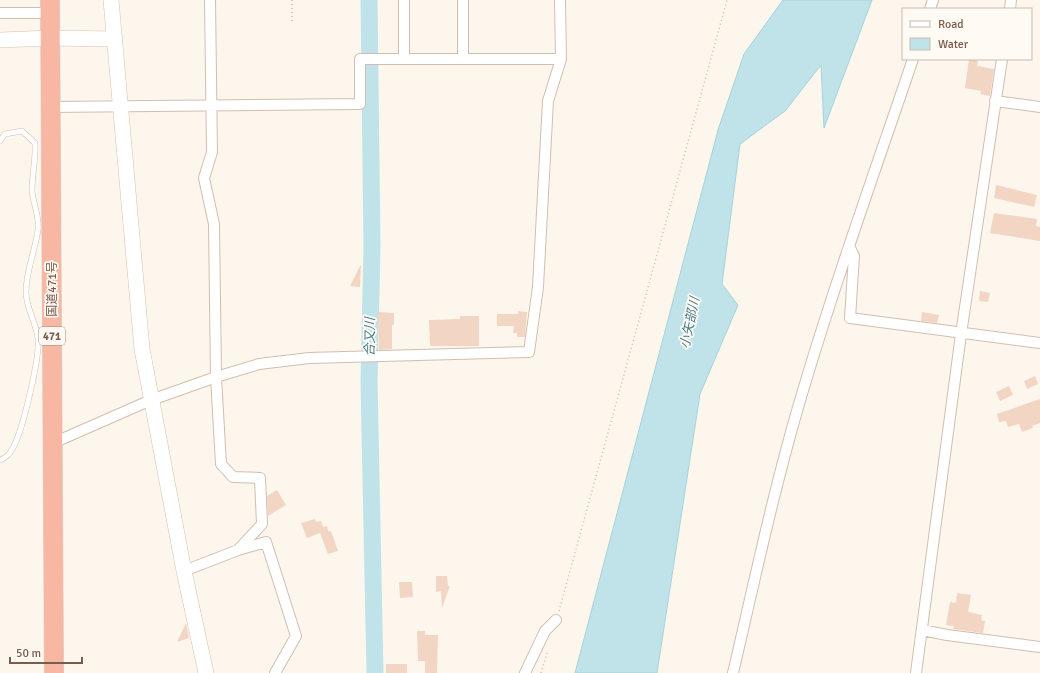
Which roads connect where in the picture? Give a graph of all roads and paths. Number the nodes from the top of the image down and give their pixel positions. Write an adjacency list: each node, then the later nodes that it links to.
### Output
1 (111, 0): 12 (street)
2 (210, 0): 20 (street)
3 (292, 0): 10 (path)
4 (404, 0): 14 (street)
5 (463, 0): 15 (street)
6 (560, 0): 16 (street)
7 (727, 0): 34 (path)
8 (50, 6): 9 (street); 11 (highway, 国道471号 / 471)
9 (0, 13)
10 (292, 22)
11 (50, 38): 12 (street); 13 (street); 21 (highway, 国道471号 / 471)
12 (115, 39): 22 (street)
13 (0, 40)
14 (404, 58): 15 (street); 20 (street)
15 (463, 58): 16 (street)
16 (561, 59): 28 (street)
17 (913, 60): 25 (street)
18 (1002, 60): 19 (street)
19 (995, 101): 23 (street); 26 (street)
20 (211, 104): 22 (street); 28 (street)
21 (50, 107): 22 (street); 30 (highway, 国道471号 / 471)
22 (122, 107): 29 (street)
23 (1040, 107)
24 (0, 141): 31 (lane)
25 (849, 246): 26 (street); 41 (street)
26 (961, 334): 27 (street); 35 (street)
27 (1040, 343)
28 (216, 377): 29 (street); 32 (street)
29 (151, 400): 30 (street); 33 (street)
30 (53, 443): 37 (highway, 国道471号 / 471)
31 (0, 460)
32 (238, 550): 33 (street); 39 (street)
33 (184, 571): 38 (street)
34 (556, 620): 40 (street)
35 (922, 630): 36 (street); 42 (street)
36 (1040, 647)
37 (54, 673)
38 (206, 673)
39 (275, 673)
40 (525, 673)
41 (733, 673)
42 (916, 673)

